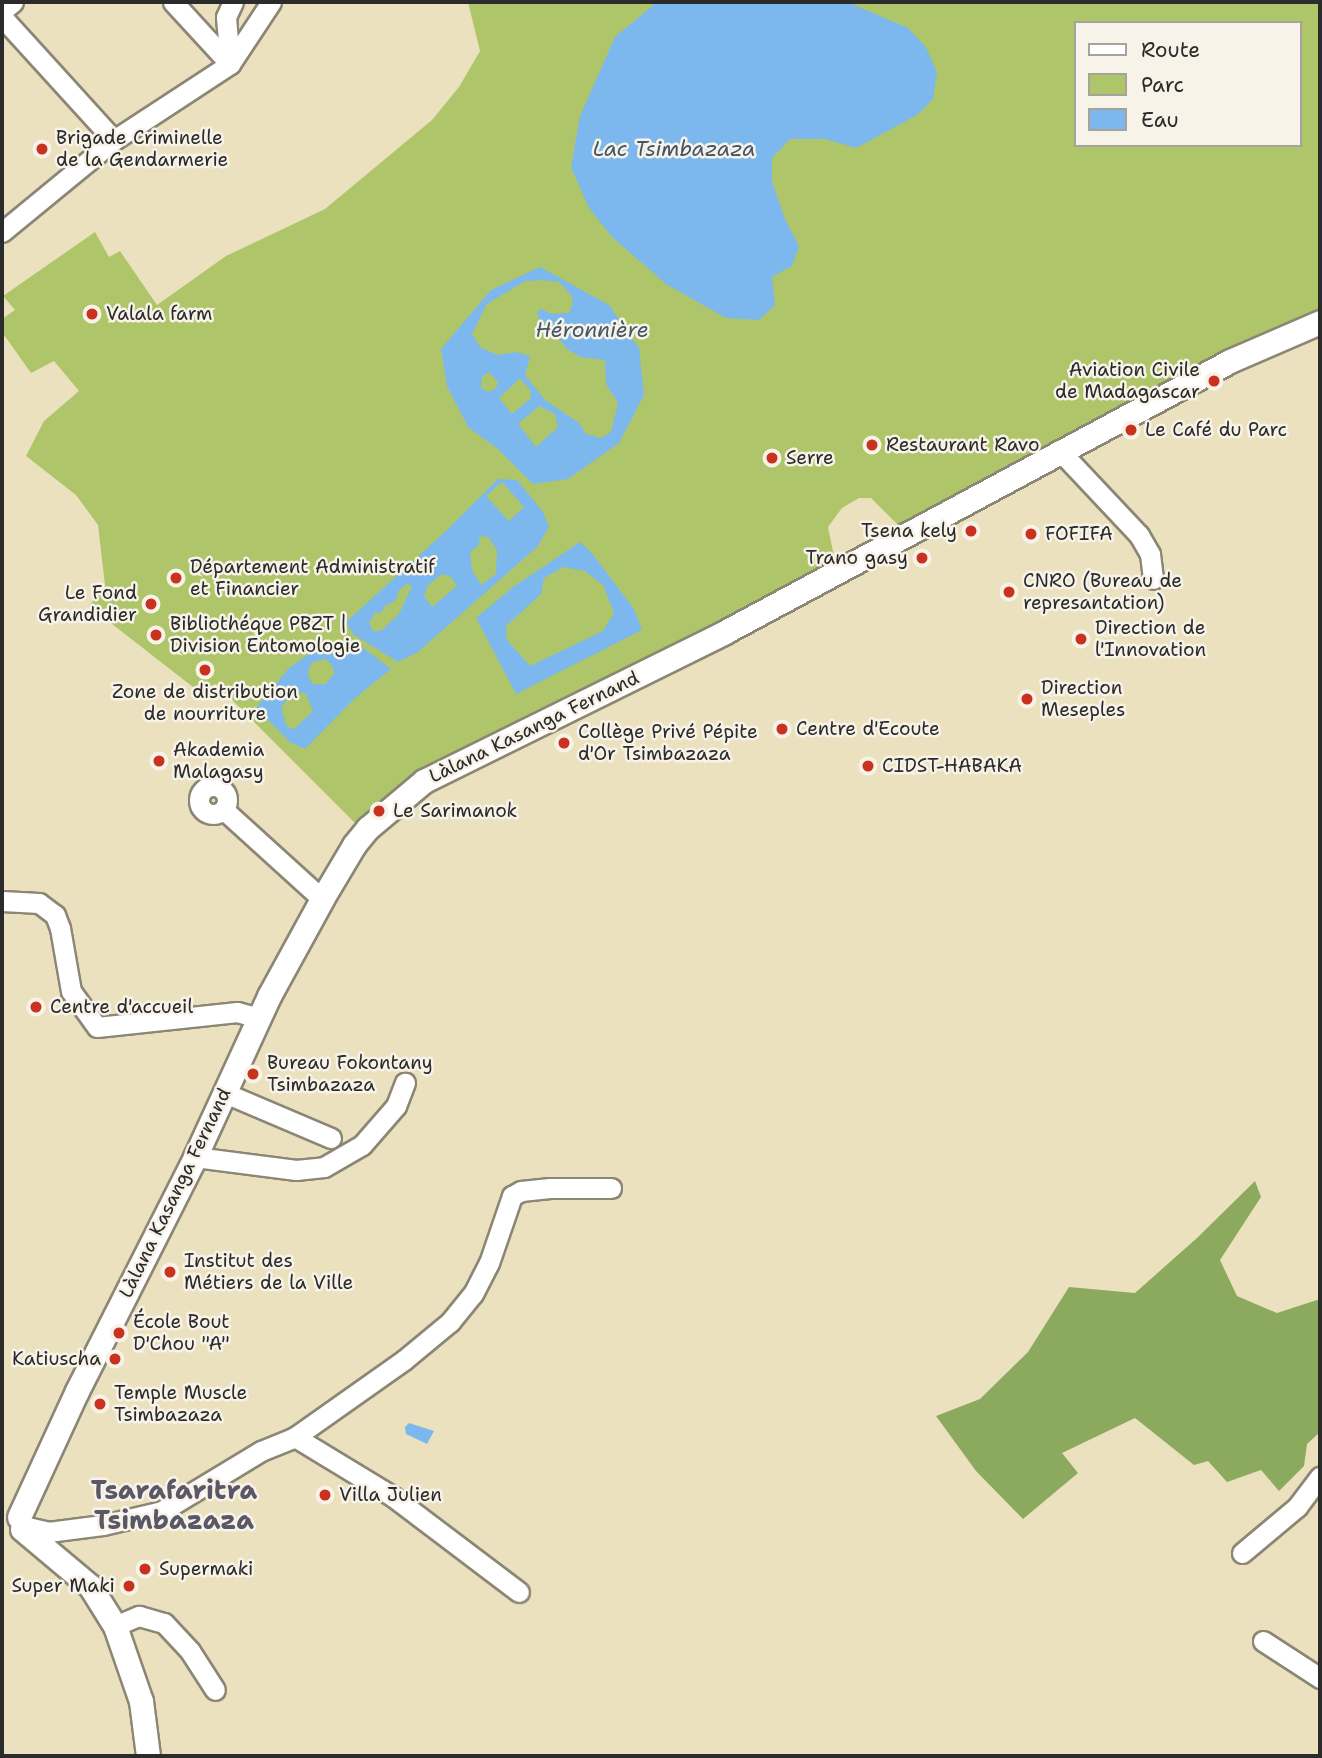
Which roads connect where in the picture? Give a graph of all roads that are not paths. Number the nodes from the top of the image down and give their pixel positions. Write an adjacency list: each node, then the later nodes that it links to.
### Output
1 (13, 2): 5 (street)
2 (173, 2): 7 (street)
3 (233, 2): 7 (street)
4 (271, 2): 7 (street)
5 (2, 11)
6 (2, 17): 8 (street)
7 (230, 64): 8 (street)
8 (114, 140): 9 (street)
9 (2, 232)
10 (1320, 322): 11 (street, Làlana Kasanga Fernand)
11 (1059, 450): 12 (street); 14 (street, Làlana Kasanga Fernand)
12 (1153, 579)
13 (224, 810): 14 (street)
14 (322, 899): 16 (street, Làlana Kasanga Fernand)
15 (2, 901): 16 (street)
16 (260, 1018): 18 (street, Làlana Kasanga Fernand)
17 (405, 1083): 20 (street)
18 (225, 1093): 19 (street); 20 (street, Làlana Kasanga Fernand)
19 (331, 1138)
20 (195, 1157): 24 (street, Làlana Kasanga Fernand)
21 (611, 1188): 22 (street)
22 (295, 1437): 24 (street); 26 (street)
23 (1320, 1477): 25 (street)
24 (15, 1523): 27 (street)
25 (1242, 1553)
26 (519, 1592)
27 (115, 1626): 30 (street); 31 (street)
28 (1263, 1641): 29 (street)
29 (1320, 1678)
30 (215, 1690)
31 (148, 1756)

